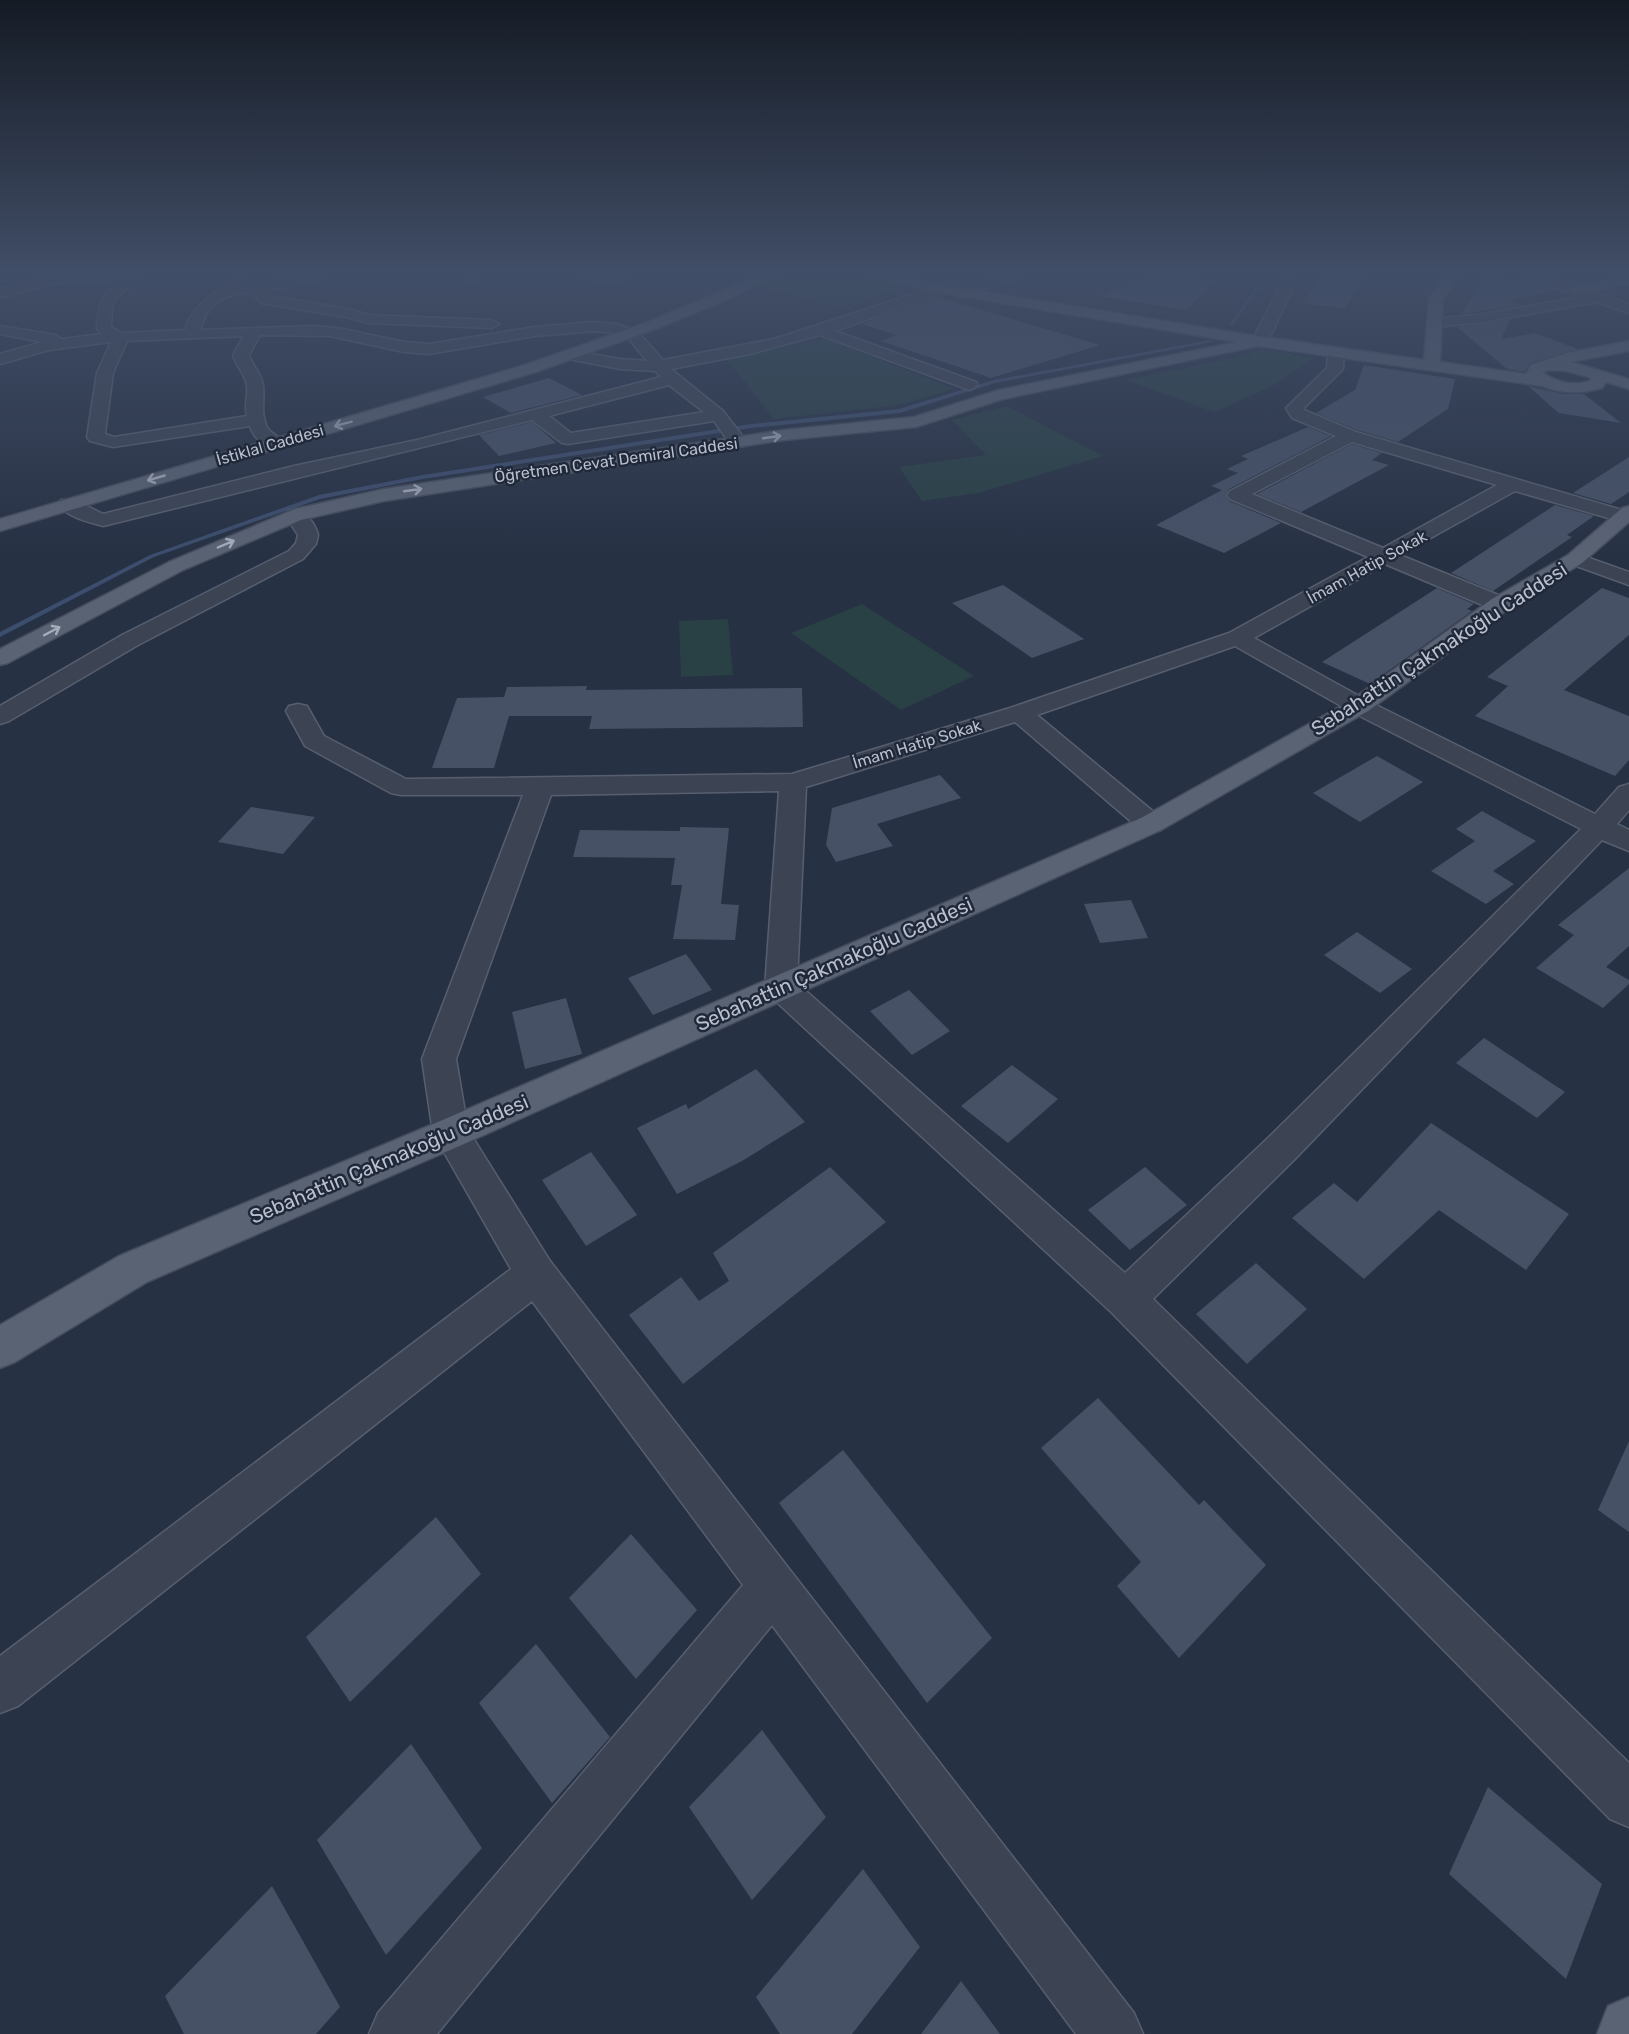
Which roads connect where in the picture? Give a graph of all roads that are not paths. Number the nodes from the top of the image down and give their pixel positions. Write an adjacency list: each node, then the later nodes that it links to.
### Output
1 (107, 368): 19 (street)
2 (245, 368): 19 (street)
3 (536, 368): 23 (main road, İstiklal Caddesi, one-way to 23)
4 (660, 368): 12 (street)
5 (923, 368): 15 (street)
6 (1133, 368): 21 (main road, Öğretmen Cevat Demiral Caddesi, one-way to 6)
7 (1335, 368): 22 (street)
8 (1461, 368): 13 (main road)
9 (1542, 368): 11 (main road); 13 (main road)
10 (1595, 368): 11 (main road)
11 (1588, 378): 13 (main road); 14 (main road); 17 (main road)
12 (672, 379): 16 (street); 21 (street)
13 (1547, 382)
14 (1629, 384)
15 (970, 385)
16 (607, 396): 18 (street); 20 (street)
17 (1629, 396)
18 (536, 415): 20 (street); 25 (street)
19 (256, 420): 23 (street)
20 (641, 427): 21 (street)
21 (729, 428): 27 (main road, Öğretmen Cevat Demiral Caddesi, one-way to 21)
22 (1350, 436): 24 (street); 29 (street)
23 (276, 443): 25 (main road, İstiklal Caddesi, one-way to 25)
24 (1513, 484): 26 (street); 29 (street, İmam Hatip Sokak)
25 (68, 504): 28 (main road, İstiklal Caddesi)
26 (1626, 514): 30 (main road, Sebahattin Çakmakoğlu Caddesi)
27 (295, 515): 34 (main road, Öğretmen Cevat Demiral Caddesi, one-way to 27); 38 (street)
28 (0, 525)
29 (1386, 557): 32 (street); 33 (street, İmam Hatip Sokak)
30 (1575, 560): 31 (street); 32 (main road, Sebahattin Çakmakoğlu Caddesi)
31 (1629, 579)
32 (1500, 604): 35 (main road, Sebahattin Çakmakoğlu Caddesi)
33 (1237, 638): 35 (street); 37 (street, İmam Hatip Sokak)
34 (0, 658)
35 (1359, 706): 42 (main road, Sebahattin Çakmakoğlu Caddesi); 43 (street)
36 (298, 711): 40 (street, İmam Hatip Sokak)
37 (1019, 713): 39 (street, İmam Hatip Sokak); 42 (street)
38 (0, 716)
39 (793, 782): 40 (street, İmam Hatip Sokak); 45 (street)
40 (540, 787): 46 (street)
41 (1629, 793): 43 (street)
42 (1151, 824): 45 (main road, Sebahattin Çakmakoğlu Caddesi)
43 (1599, 827): 44 (street); 48 (street)
44 (1629, 842)
45 (782, 987): 46 (main road, Sebahattin Çakmakoğlu Caddesi); 48 (street)
46 (451, 1133): 47 (street); 49 (main road, Sebahattin Çakmakoğlu Caddesi)
47 (536, 1274): 50 (street); 51 (street)
48 (1125, 1299): 52 (street)
49 (0, 1348)
50 (773, 1586): 54 (street); 55 (street)
51 (0, 1688)
52 (1629, 1800)
53 (1629, 2027): 56 (main road)
54 (399, 2034)
55 (1113, 2034)
56 (1627, 2034)

